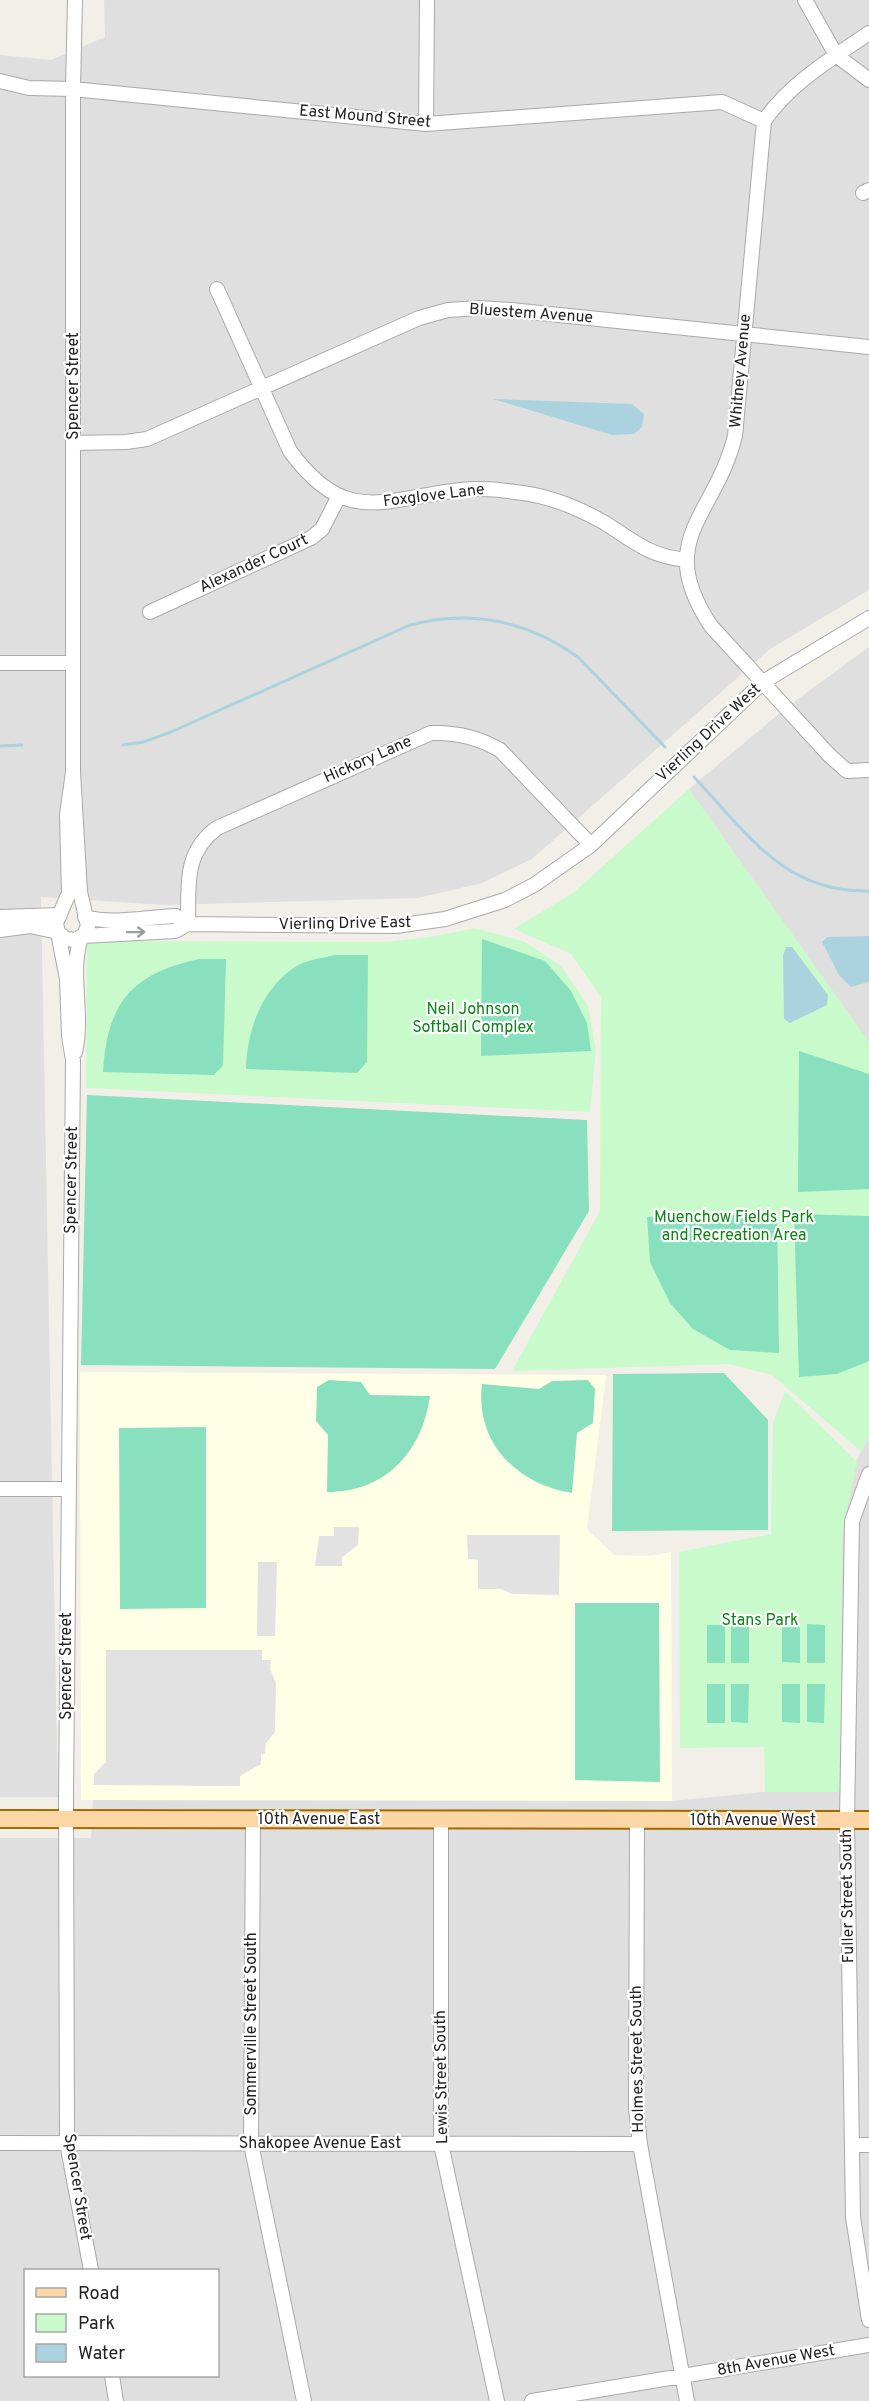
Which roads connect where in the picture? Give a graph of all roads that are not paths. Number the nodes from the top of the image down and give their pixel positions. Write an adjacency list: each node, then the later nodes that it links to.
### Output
1 (75, 0): 8 (street, Spencer Street)
2 (428, 0): 10 (street)
3 (805, 0): 5 (street)
4 (869, 33): 5 (street)
5 (836, 55): 6 (street); 9 (street)
6 (869, 80)
7 (0, 81): 8 (street, East Mound Street)
8 (73, 89): 10 (street, East Mound Street); 15 (street, Spencer Street)
9 (764, 121): 10 (street, East Mound Street); 12 (street, Whitney Avenue)
10 (426, 124)
11 (217, 289): 14 (street, Foxglove Lane)
12 (744, 335): 13 (street, Bluestem Avenue); 14 (street, Bluestem Avenue); 17 (street, Whitney Avenue)
13 (869, 347)
14 (262, 389): 15 (street, Bluestem Avenue); 16 (street, Foxglove Lane)
15 (74, 442): 21 (street, Spencer Street)
16 (339, 496): 17 (street, Foxglove Lane); 18 (street, Alexander Court)
17 (686, 560): 22 (street, Whitney Avenue)
18 (150, 612)
19 (869, 618): 22 (street, Vierling Drive West)
20 (0, 663): 21 (street)
21 (73, 663): 24 (street, Spencer Street)
22 (763, 682): 23 (street, Whitney Avenue); 25 (street, Vierling Drive West)
23 (869, 770)
24 (73, 772): 26 (street, Spencer Street); 27 (street, Spencer Street)
25 (591, 845): 29 (street, Vierling Drive East); 29 (street, Hickory Lane)
26 (60, 914): 27 (street); 28 (street); 31 (street)
27 (85, 916): 29 (street, Vierling Drive East); 32 (street)
28 (0, 917)
29 (188, 924): 32 (street, Vierling Drive East, one-way to 29)
30 (0, 930): 31 (street)
31 (58, 932): 32 (street); 33 (street, Spencer Street)
32 (82, 937): 33 (street, Spencer Street)
33 (73, 1060): 36 (street, Spencer Street)
34 (869, 1474): 40 (street, Fuller Street South)
35 (0, 1489): 36 (street)
36 (68, 1490): 38 (street, Spencer Street)
37 (0, 1819): 38 (main road, 10th Avenue East)
38 (66, 1820): 42 (main road, 10th Avenue East); 45 (street, Spencer Street)
39 (441, 1820): 42 (main road, 10th Avenue East); 43 (main road, 10th Avenue East); 47 (street, Lewis Street South)
40 (847, 1820): 41 (main road, 10th Avenue West); 43 (main road, 10th Avenue West); 49 (street, Fuller Street South)
41 (869, 1820)
42 (253, 1821): 46 (street, Sommerville Street South)
43 (637, 1821): 48 (street, Holmes Street South)
44 (0, 2142): 45 (street, Shakopee Avenue East)
45 (67, 2143): 46 (street, Shakopee Avenue East); 51 (street, Spencer Street)
46 (251, 2144): 47 (street, Shakopee Avenue East); 57 (street, Sommerville Street South)
47 (441, 2144): 48 (street, Shakopee Avenue East); 58 (street, Lewis Street South)
48 (640, 2144): 55 (street, Holmes Street South)
49 (852, 2145): 50 (street); 52 (street, Fuller Street South)
50 (869, 2145)
51 (91, 2269)
52 (869, 2320)
53 (869, 2344): 55 (street, 8th Avenue West)
54 (111, 2377): 56 (street)
55 (682, 2377): 59 (street, 8th Avenue West); 60 (street, Holmes Street South)
56 (116, 2401)
57 (304, 2401)
58 (497, 2401)
59 (532, 2401)
60 (687, 2401)

